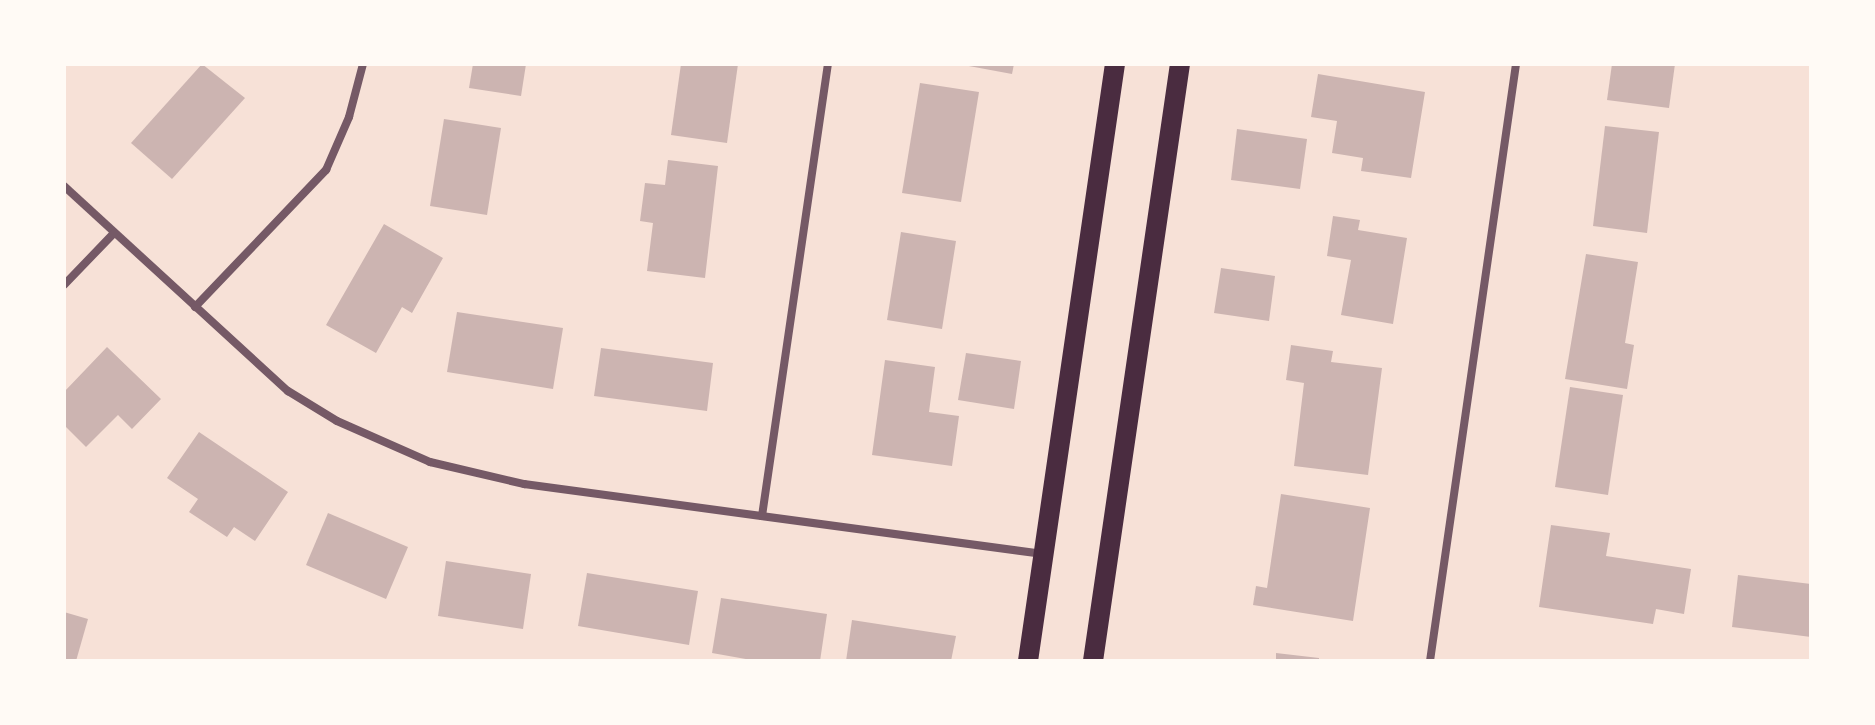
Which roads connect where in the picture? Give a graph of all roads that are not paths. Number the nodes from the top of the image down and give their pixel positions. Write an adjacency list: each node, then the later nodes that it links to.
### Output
1 (363, 64): 9 (street)
2 (828, 64): 10 (street)
3 (1115, 64): 11 (main road)
4 (1180, 64): 13 (main road)
5 (1516, 64): 14 (street)
6 (64, 186): 7 (street)
7 (114, 233): 8 (street); 9 (street)
8 (64, 285)
9 (195, 307): 10 (street)
10 (762, 516): 11 (street)
11 (1044, 554): 12 (main road)
12 (1028, 661)
13 (1093, 661)
14 (1430, 661)

